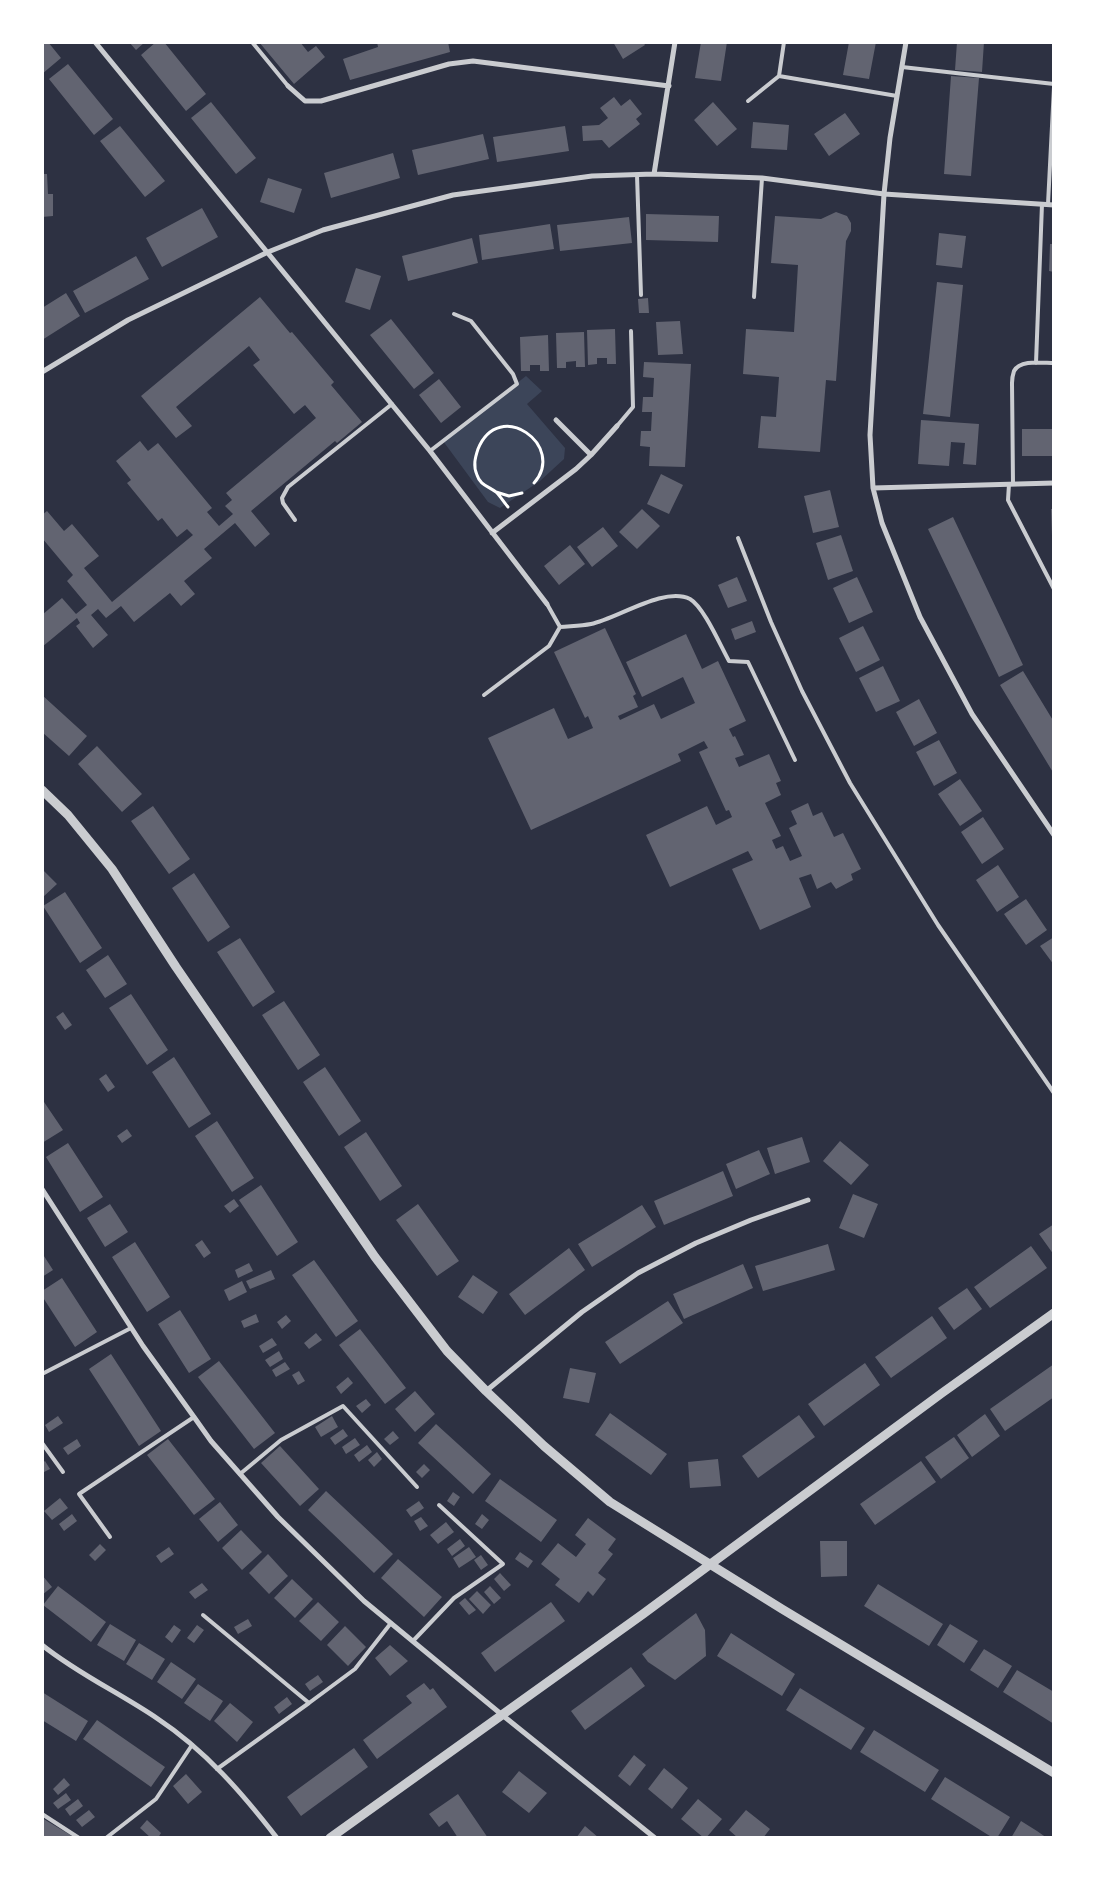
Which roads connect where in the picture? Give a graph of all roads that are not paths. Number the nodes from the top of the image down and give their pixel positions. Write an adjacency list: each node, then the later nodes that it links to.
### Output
1 (95, 42): 18 (street)
2 (252, 42): 9 (lane)
3 (675, 42): 10 (street)
4 (784, 42): 7 (lane)
5 (906, 42): 6 (street)
6 (902, 66): 8 (lane); 11 (street)
7 (779, 76): 11 (lane); 12 (lane)
8 (1054, 85): 17 (lane)
9 (288, 86): 10 (street)
10 (669, 86): 13 (street)
11 (897, 96): 16 (street)
12 (748, 101)
13 (654, 174): 14 (street); 15 (street)
14 (637, 175): 18 (street); 19 (lane)
15 (762, 178): 16 (street); 20 (lane)
16 (884, 194): 17 (street); 33 (street)
17 (1048, 204): 23 (lane)
18 (268, 252): 25 (street); 26 (street)
19 (641, 295)
20 (754, 297)
21 (454, 314): 29 (lane)
22 (631, 331): 28 (lane)
23 (1036, 363): 24 (lane); 32 (lane)
24 (1054, 363)
25 (42, 372)
26 (392, 404): 29 (street); 34 (lane)
27 (556, 420): 30 (street)
28 (617, 426): 30 (street)
29 (430, 451): 35 (street)
30 (591, 454): 35 (street)
31 (1054, 483): 32 (street)
32 (1011, 484): 33 (street); 37 (lane)
33 (873, 488): 43 (street)
34 (295, 520)
35 (492, 533): 38 (street)
36 (738, 538): 44 (lane)
37 (1054, 589)
38 (547, 604): 39 (lane)
39 (560, 627): 40 (lane); 41 (lane)
40 (484, 695)
41 (795, 760)
42 (42, 790): 50 (street)
43 (1054, 836)
44 (1054, 1093)
45 (42, 1189): 48 (street)
46 (808, 1200): 50 (street)
47 (1052, 1317): 58 (street)
48 (131, 1328): 49 (lane); 51 (street)
49 (42, 1374)
50 (486, 1391): 58 (street)
51 (194, 1417): 54 (street); 57 (lane)
52 (42, 1443): 53 (lane)
53 (63, 1472)
54 (240, 1474): 55 (lane); 60 (street)
55 (417, 1487)
56 (439, 1505): 61 (lane)
57 (110, 1537)
58 (710, 1563): 64 (street); 67 (street)
59 (203, 1615): 63 (lane)
60 (391, 1623): 61 (street); 63 (lane)
61 (413, 1641): 64 (street)
62 (42, 1645): 65 (street)
63 (309, 1703): 66 (lane)
64 (501, 1714): 72 (street); 73 (street)
65 (192, 1745): 66 (street); 70 (lane)
66 (217, 1769): 71 (street)
67 (1054, 1773)
68 (42, 1814): 69 (lane)
69 (79, 1838)
70 (106, 1838)
71 (277, 1838)
72 (330, 1838)
73 (655, 1838)

